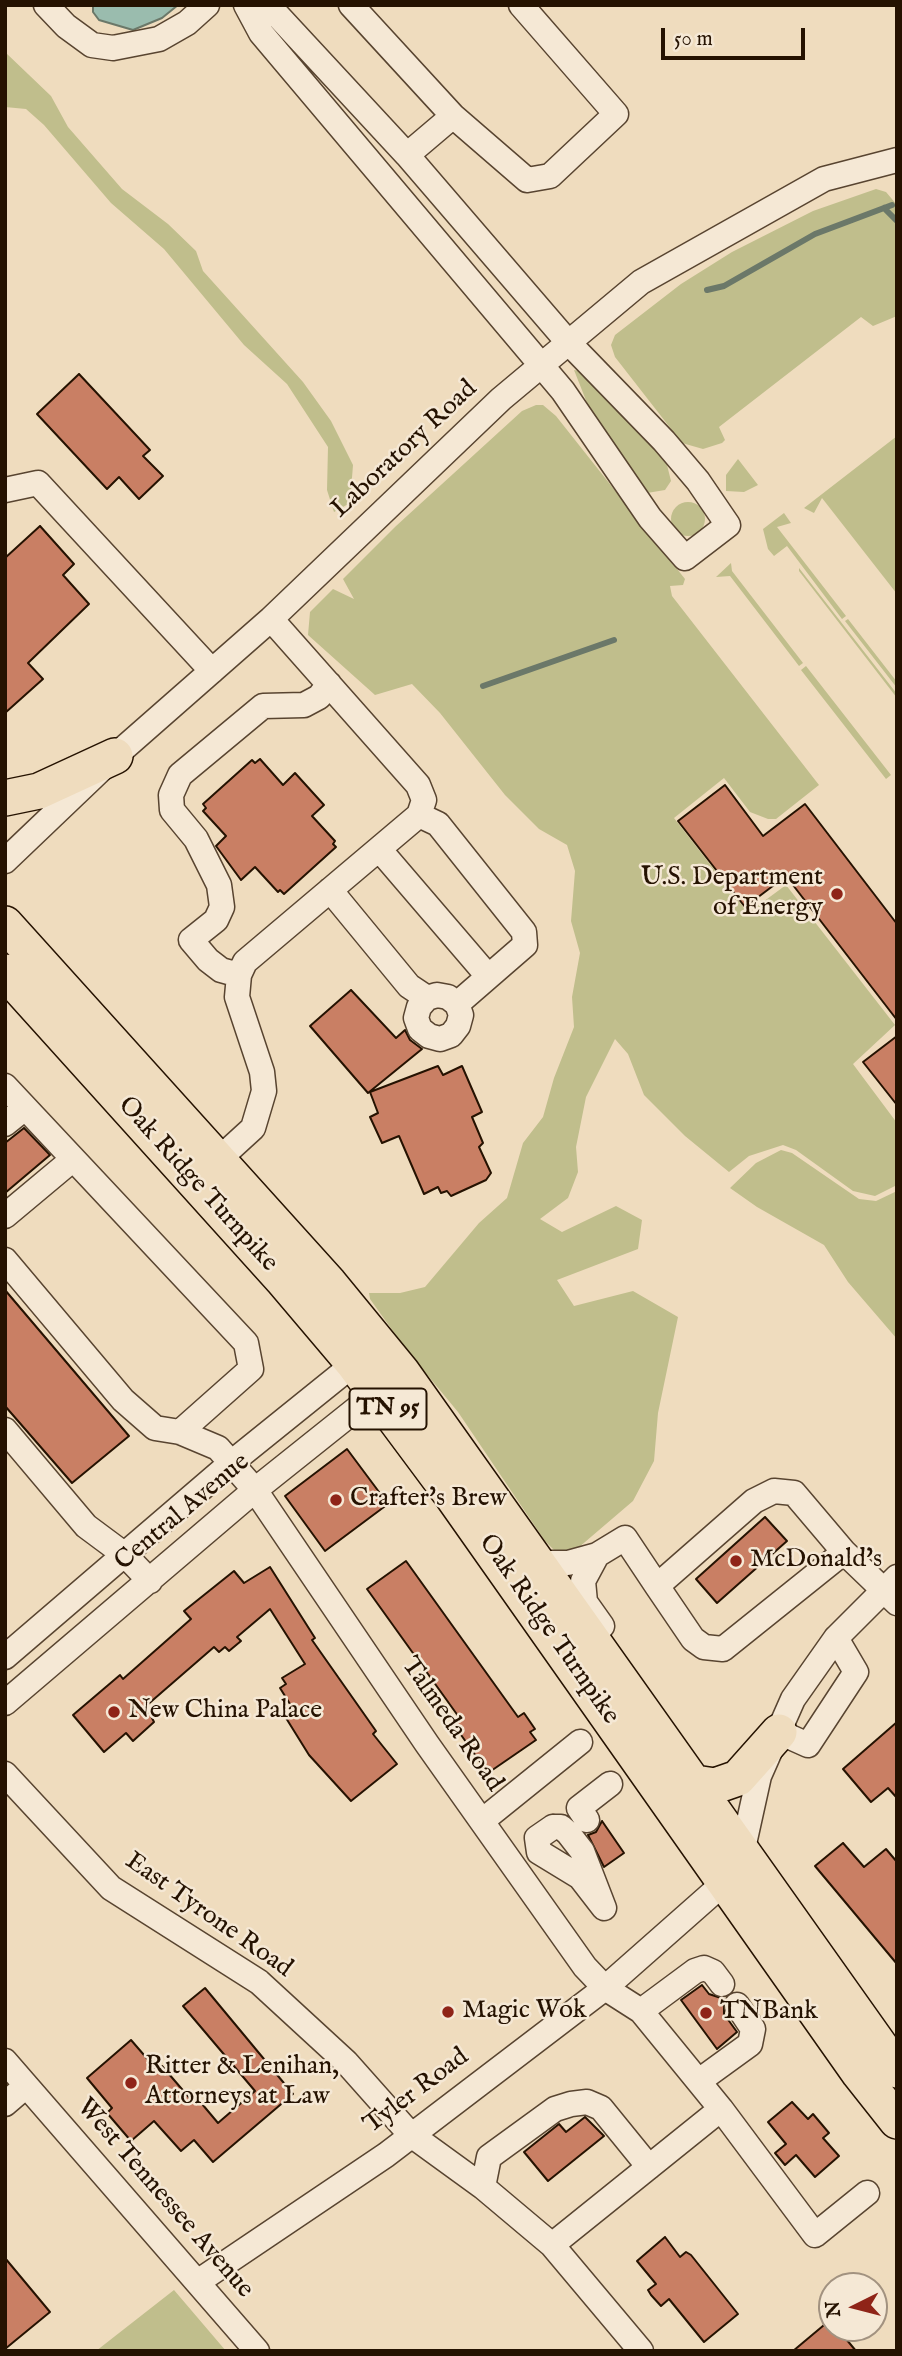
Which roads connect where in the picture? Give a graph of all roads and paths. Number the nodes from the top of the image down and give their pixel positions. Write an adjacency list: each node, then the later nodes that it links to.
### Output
1 (46, 5): 2 (street)
2 (207, 5)
3 (246, 5): 11 (street)
4 (268, 5): 8 (street)
5 (351, 5): 7 (street)
6 (521, 5): 7 (street)
7 (453, 116): 8 (street)
8 (407, 155): 10 (street)
9 (897, 160): 10 (street, Laboratory Road)
10 (567, 341): 11 (street, Laboratory Road); 11 (street)
11 (540, 366): 13 (street, Laboratory Road)
12 (5, 490): 14 (street)
13 (271, 619): 14 (street, Laboratory Road); 15 (street)
14 (212, 671): 16 (street, Laboratory Road)
15 (329, 684): 18 (street); 24 (street)
16 (115, 756): 17 (highway); 20 (street, Laboratory Road)
17 (5, 797)
18 (419, 814): 19 (street); 25 (street)
19 (379, 849): 21 (street); 25 (street)
20 (5, 861)
21 (330, 890): 24 (street); 26 (street)
22 (5, 924): 32 (highway, Oak Ridge Turnpike / TN 95)
23 (5, 972): 35 (highway, Oak Ridge Turnpike / TN 95)
24 (239, 975): 32 (street)
25 (487, 975): 27 (street)
26 (427, 998): 27 (street); 27 (street)
27 (457, 1004)
28 (5, 1086): 29 (street)
29 (25, 1108): 30 (street); 31 (street)
30 (5, 1124)
31 (72, 1160): 33 (street); 39 (street)
32 (218, 1160): 35 (highway, Oak Ridge Turnpike / TN 95)
33 (5, 1216)
34 (5, 1260): 39 (street, Talmeda Road)
35 (367, 1354): 36 (highway, Oak Ridge Turnpike / TN 95); 37 (highway, Oak Ridge Turnpike / TN 95); 40 (street, Central Avenue)
36 (402, 1372): 37 (street, Central Avenue); 45 (highway, Oak Ridge Turnpike / TN 95)
37 (376, 1394): 41 (street, Central Avenue); 59 (highway, Oak Ridge Turnpike / TN 95)
38 (5, 1430): 43 (street)
39 (180, 1432): 40 (street, Talmeda Road)
40 (231, 1462): 41 (street, Talmeda Road); 43 (street, Central Avenue)
41 (255, 1490): 46 (street, Central Avenue); 58 (street, Talmeda Road)
42 (844, 1552): 47 (street); 47 (street); 48 (street)
43 (125, 1555): 46 (street); 50 (street, Central Avenue)
44 (597, 1555): 45 (street); 47 (street); 55 (street)
45 (541, 1563): 55 (highway, Oak Ridge Turnpike / TN 95)
46 (150, 1581): 51 (street, Central Avenue)
47 (657, 1586)
48 (893, 1590): 49 (street)
49 (836, 1638): 52 (street); 52 (street)
50 (5, 1657)
51 (5, 1703)
52 (779, 1732): 55 (highway); 59 (street)
53 (580, 1742): 58 (street)
54 (5, 1774): 71 (street, East Tyrone Road)
55 (689, 1774): 59 (highway, Oak Ridge Turnpike / TN 95)
56 (610, 1784): 57 (street)
57 (587, 1820)
58 (482, 1821): 61 (street, Talmeda Road)
59 (734, 1868): 61 (street, Tyler Road); 65 (highway, Oak Ridge Turnpike / TN 95); 70 (highway, Oak Ridge Turnpike / TN 95)
60 (722, 1984): 63 (street)
61 (605, 1988): 63 (street, Talmeda Road); 71 (street, Tyler Road)
62 (737, 2005): 66 (street)
63 (641, 2011): 66 (street, Talmeda Road)
64 (5, 2061): 67 (street, West Tennessee Avenue)
65 (897, 2070)
66 (699, 2081): 69 (street, Talmeda Road)
67 (26, 2086): 68 (street); 76 (street, West Tennessee Avenue)
68 (5, 2104)
69 (721, 2109): 72 (street); 74 (street, Talmeda Road)
70 (897, 2121)
71 (410, 2134): 73 (street, East Tyrone Road); 76 (street, Tyler Road)
72 (649, 2167): 73 (street); 75 (street)
73 (483, 2187): 75 (street, East Tyrone Road)
74 (867, 2193)
75 (552, 2245): 78 (street, East Tyrone Road)
76 (199, 2281): 77 (street, West Tennessee Avenue)
77 (257, 2351)
78 (640, 2351)

